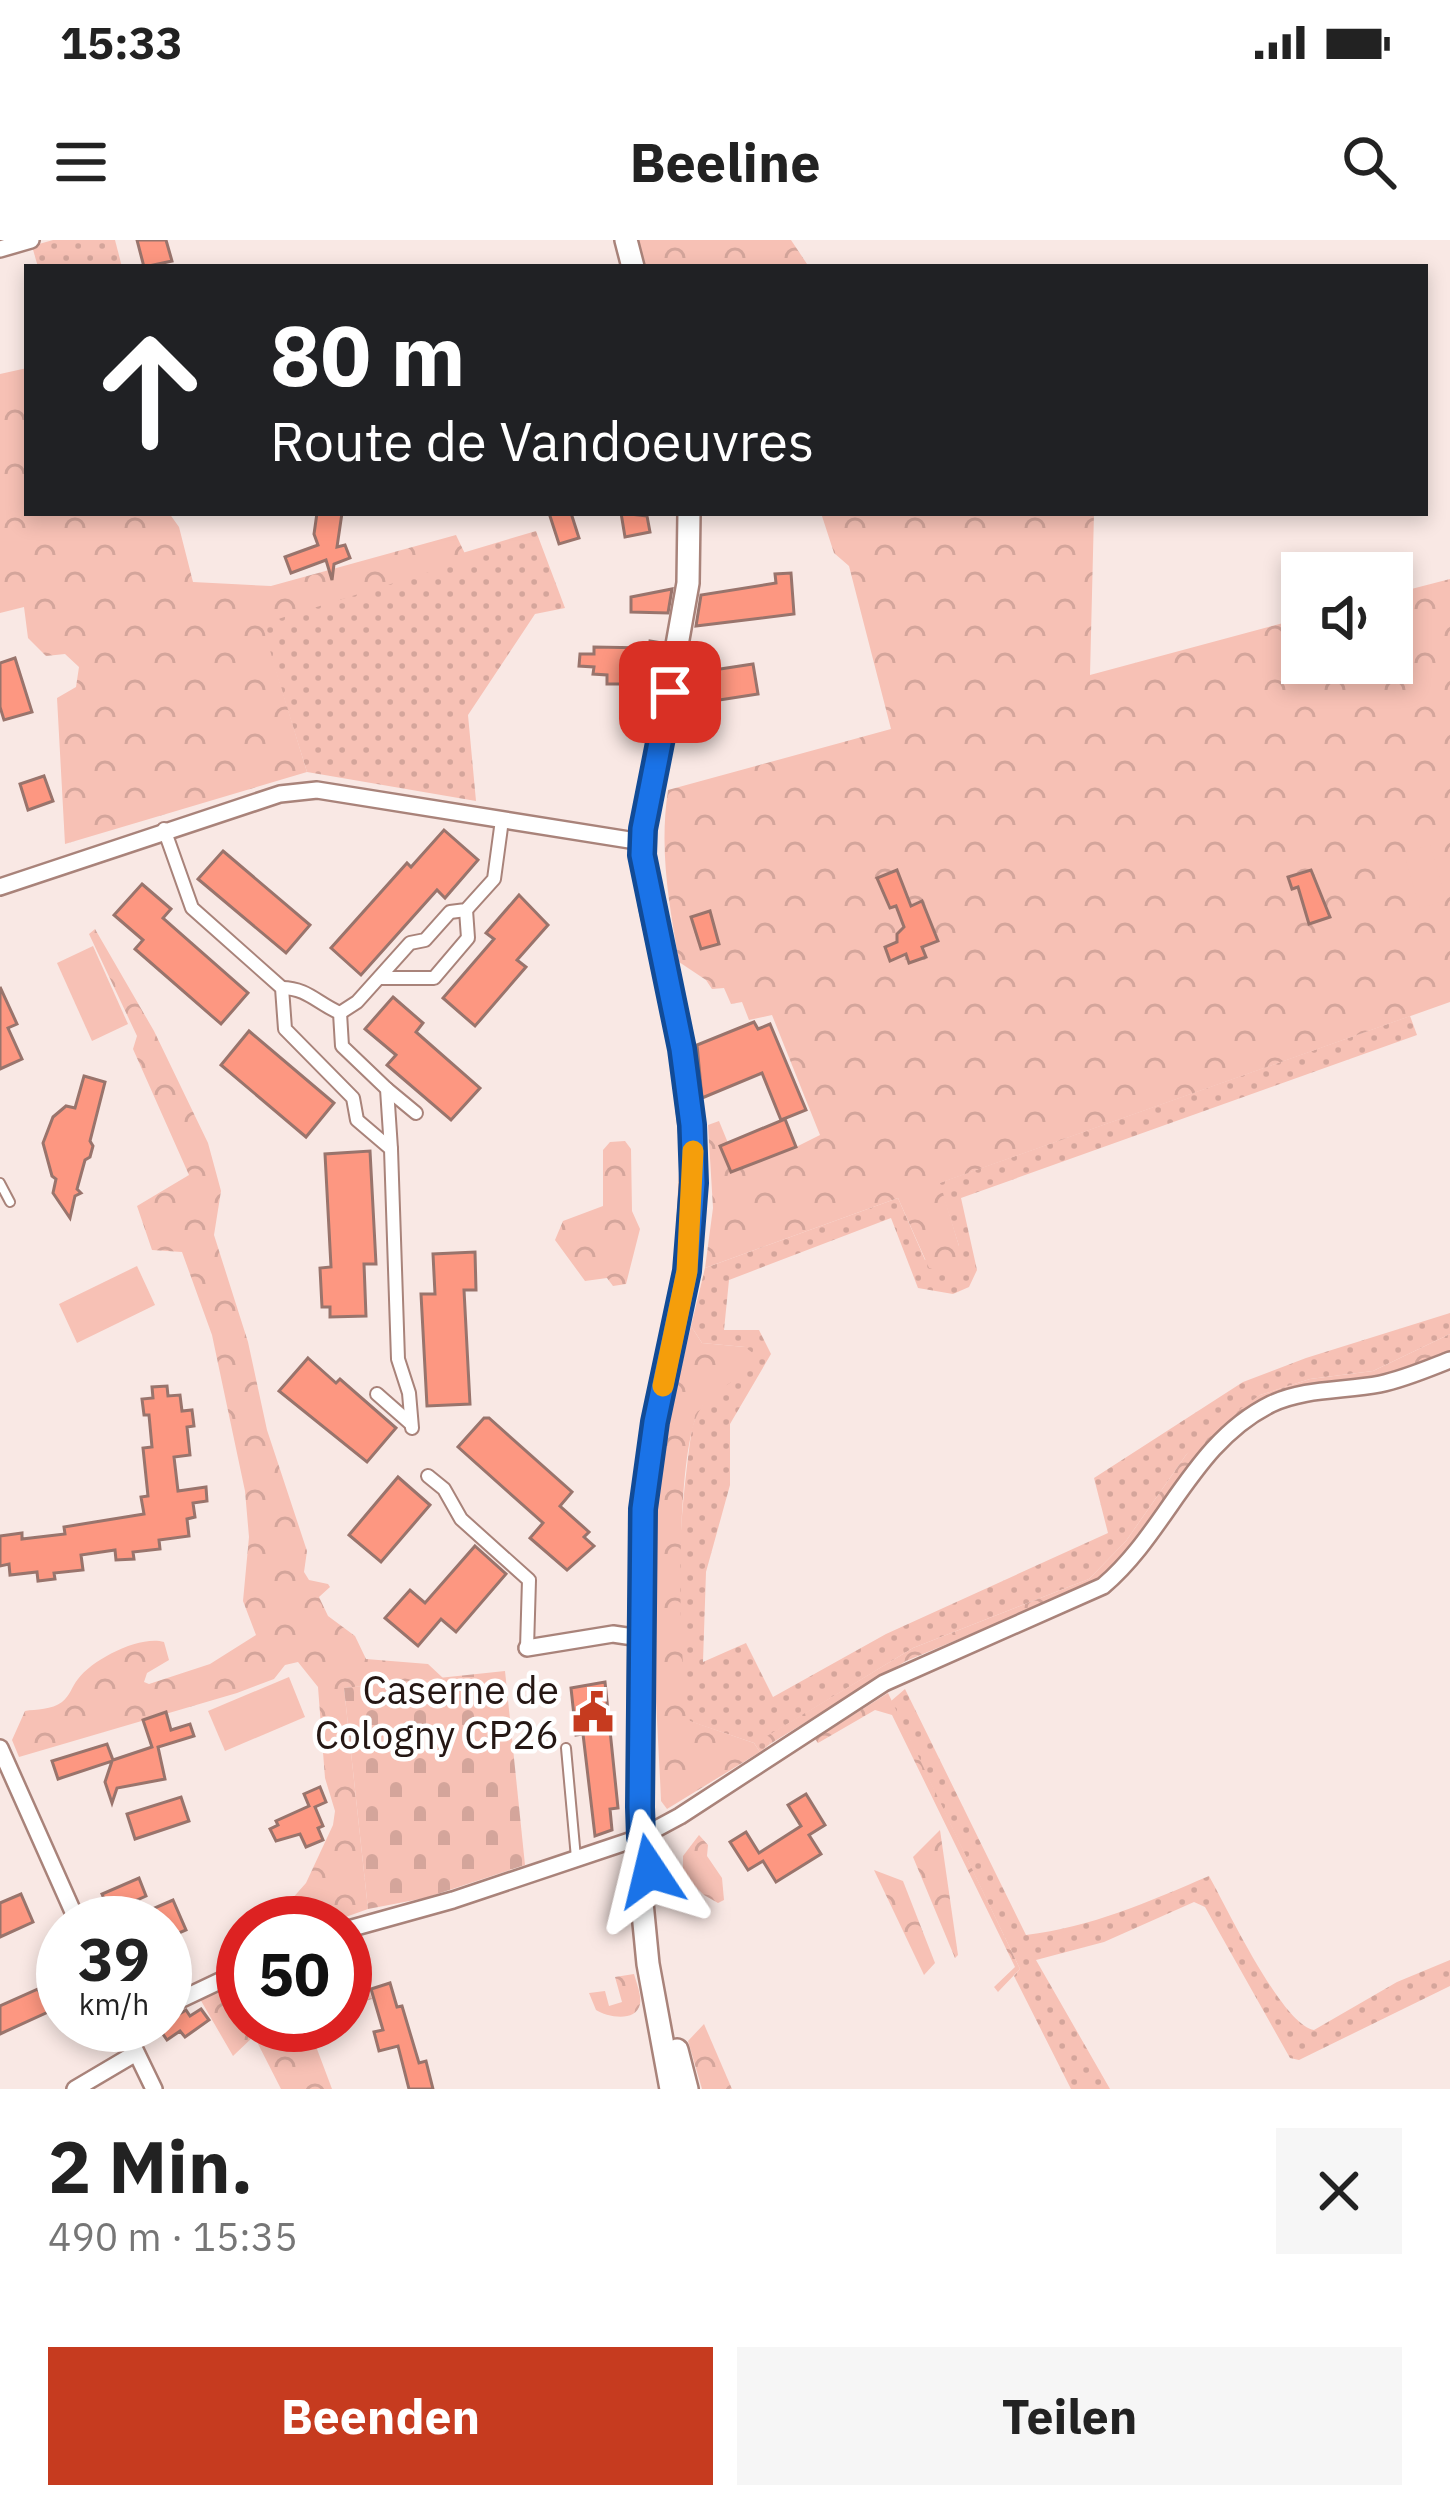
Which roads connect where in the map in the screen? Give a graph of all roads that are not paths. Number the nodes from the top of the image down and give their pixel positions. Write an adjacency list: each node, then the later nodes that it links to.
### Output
1 (31, 240): 2 (street)
2 (0, 249)
3 (689, 516): 6 (main road)
4 (502, 820): 5 (street); 6 (street); 8 (street)
5 (164, 829): 7 (street); 10 (street)
6 (642, 842): 20 (main road)
7 (0, 886)
8 (466, 910): 9 (street); 9 (street)
9 (380, 978): 11 (street)
10 (282, 988): 11 (street); 14 (street)
11 (340, 1012): 12 (street)
12 (387, 1089): 13 (street); 14 (street)
13 (416, 1113)
14 (391, 1149): 18 (street)
15 (0, 1183): 16 (lane)
16 (10, 1202)
17 (1450, 1360): 24 (street)
18 (377, 1394)
19 (428, 1476): 21 (street)
20 (640, 1638): 21 (street); 24 (main road)
21 (526, 1648)
22 (0, 1748): 26 (street)
23 (566, 1748): 25 (lane)
24 (641, 1837): 25 (street); 28 (main road)
25 (576, 1860): 27 (street)
26 (66, 1896)
27 (372, 1922)
28 (654, 1963): 32 (main road); 33 (main road)
29 (136, 2053): 30 (street); 31 (street)
30 (75, 2089)
31 (154, 2089)
32 (671, 2089)
33 (687, 2089)

